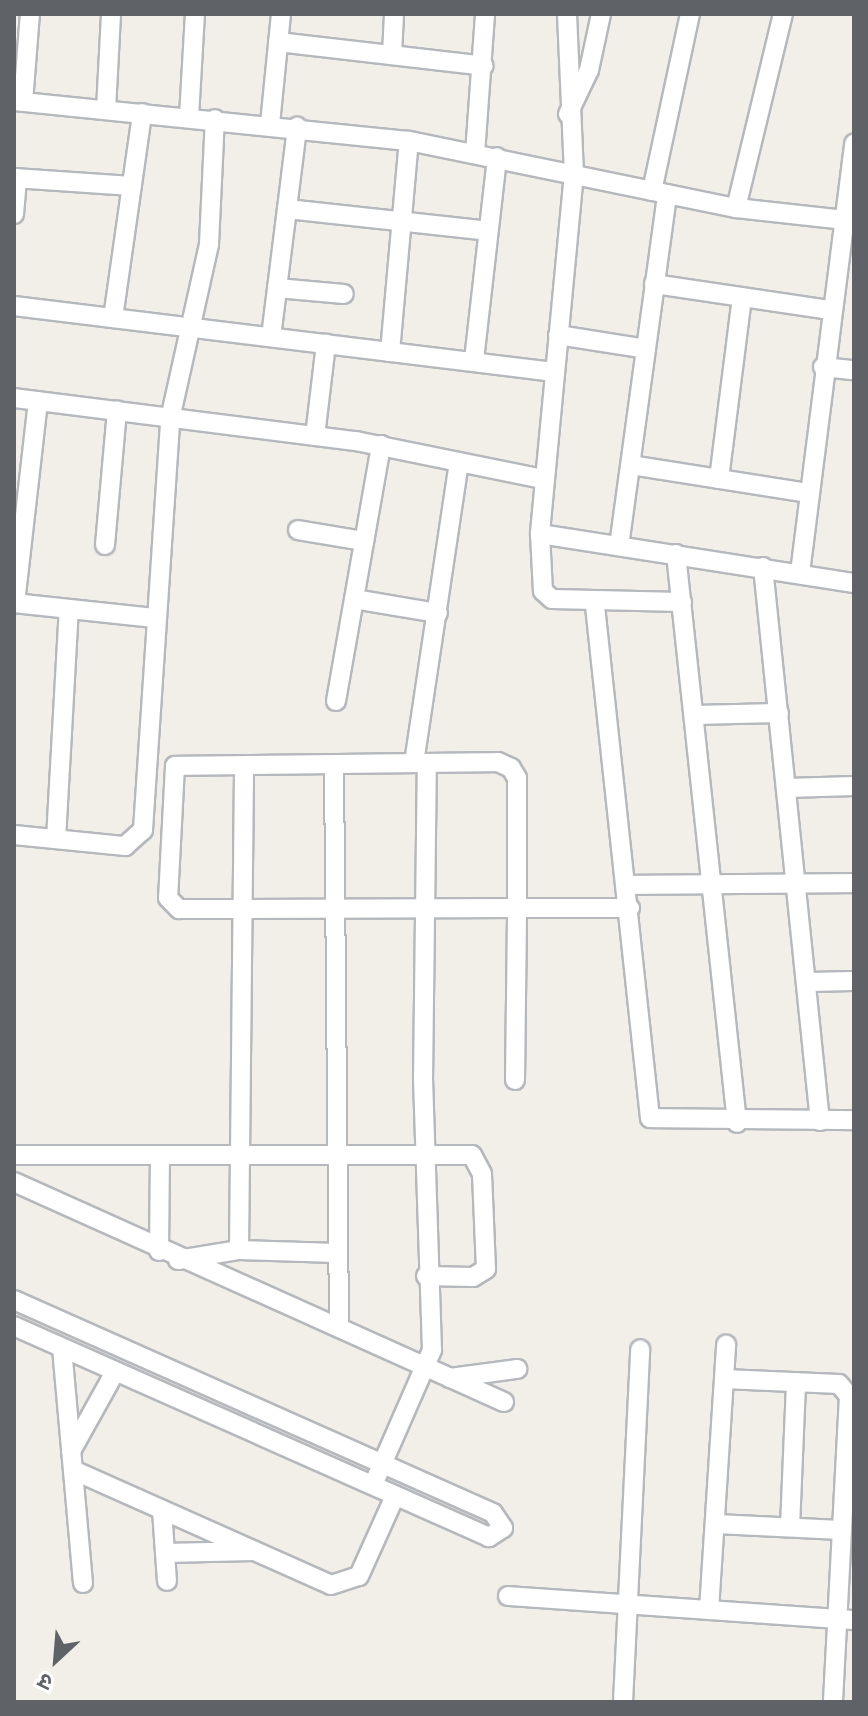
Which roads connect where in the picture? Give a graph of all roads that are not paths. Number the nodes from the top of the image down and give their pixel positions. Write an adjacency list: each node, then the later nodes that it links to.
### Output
1 (30, 14): 14 (street)
2 (111, 14): 15 (street)
3 (195, 14): 17 (street)
4 (281, 14): 11 (street)
5 (394, 14): 12 (street)
6 (485, 14): 13 (street)
7 (567, 14): 18 (street)
8 (601, 14): 18 (street)
9 (690, 14): 29 (street)
10 (783, 14): 30 (street)
11 (278, 42): 12 (street); 20 (street)
12 (392, 55): 13 (street)
13 (484, 66): 24 (street)
14 (19, 102): 15 (street)
15 (106, 110): 16 (street)
16 (142, 113): 17 (street); 28 (street)
17 (189, 117): 19 (street)
18 (567, 117): 26 (street)
19 (215, 119): 20 (street); 43 (street)
20 (270, 124): 21 (street)
21 (297, 127): 22 (street); 31 (street)
22 (409, 141): 24 (street); 33 (street)
23 (854, 143): 34 (street)
24 (475, 154): 25 (street)
25 (497, 157): 26 (street); 35 (street)
26 (574, 173): 29 (street); 44 (street)
27 (16, 178): 28 (street); 32 (street)
28 (132, 186): 42 (street)
29 (659, 192): 30 (street); 36 (street)
30 (736, 208): 34 (street)
31 (287, 209): 33 (street); 37 (street)
32 (14, 214)
33 (401, 221): 35 (street); 48 (street)
34 (847, 221): 41 (street)
35 (488, 231): 49 (street)
36 (654, 284): 39 (street); 47 (street)
37 (277, 288): 38 (street); 45 (street)
38 (344, 294)
39 (742, 297): 41 (street); 62 (street)
40 (14, 306): 42 (street)
41 (830, 310): 50 (street)
42 (113, 318): 43 (street)
43 (190, 327): 45 (street); 56 (street)
44 (558, 335): 47 (street); 52 (street)
45 (271, 337): 46 (street)
46 (326, 344): 48 (street); 57 (street)
47 (646, 349): 60 (street)
48 (390, 352): 49 (street)
49 (474, 360): 52 (street)
50 (823, 367): 51 (street); 63 (street)
51 (854, 370)
52 (554, 372): 61 (street)
53 (14, 398): 54 (street)
54 (38, 401): 55 (street); 75 (street)
55 (117, 411): 56 (street); 67 (street)
56 (170, 419): 57 (street); 79 (street)
57 (315, 436): 58 (street)
58 (381, 445): 59 (street); 66 (street)
59 (459, 463): 61 (street); 78 (street)
60 (631, 465): 62 (street); 68 (street)
61 (543, 479): 65 (street)
62 (719, 479): 63 (street)
63 (808, 493): 71 (street)
64 (298, 530): 66 (street)
65 (540, 534): 68 (street); 76 (street)
66 (364, 541): 73 (street)
67 (105, 545)
68 (619, 546): 69 (street)
69 (676, 554): 70 (street); 74 (street)
70 (763, 567): 71 (street); 81 (street)
71 (800, 573): 72 (street)
72 (854, 583)
73 (354, 599): 78 (street); 80 (street)
74 (682, 602): 76 (street); 82 (street)
75 (14, 603): 77 (street)
76 (595, 606): 95 (street)
77 (69, 609): 79 (street); 91 (street)
78 (438, 613): 83 (street)
79 (154, 618): 85 (street)
80 (336, 701)
81 (779, 713): 82 (street); 89 (street)
82 (694, 715): 94 (street)
83 (420, 763): 84 (street); 96 (street); 100 (street)
84 (334, 765): 87 (street); 99 (street)
85 (146, 766): 86 (street); 91 (street)
86 (175, 766): 87 (street); 98 (street)
87 (244, 767): 98 (street)
88 (854, 786): 89 (street)
89 (787, 788): 92 (street)
90 (14, 835): 91 (street)
91 (56, 839)
92 (800, 883): 93 (street); 94 (street); 102 (street)
93 (854, 883)
94 (717, 884): 95 (street); 106 (street)
95 (628, 885): 97 (street)
96 (517, 908): 97 (street); 100 (street); 103 (street)
97 (630, 908): 106 (street)
98 (243, 909): 99 (street); 111 (street)
99 (332, 909): 100 (street); 109 (street)
100 (425, 909): 107 (street)
101 (854, 981): 102 (street)
102 (808, 982): 105 (street)
103 (515, 1080)
104 (854, 1120): 105 (street)
105 (820, 1121): 106 (street)
106 (737, 1123)
107 (424, 1154): 109 (street); 117 (street); 117 (street)
108 (14, 1155): 110 (street)
109 (334, 1155): 111 (street); 115 (street)
110 (160, 1156): 111 (street); 114 (street)
111 (244, 1156): 113 (street)
112 (14, 1182): 114 (street)
113 (239, 1250): 115 (street); 116 (street)
114 (159, 1251): 116 (street)
115 (337, 1253): 120 (street)
116 (178, 1260): 120 (street)
117 (426, 1276): 124 (street)
118 (14, 1300): 132 (street)
119 (14, 1326): 122 (street)
120 (339, 1328): 124 (street)
121 (726, 1345): 128 (street)
122 (62, 1348): 126 (street); 131 (street)
123 (640, 1349): 146 (street)
124 (428, 1368): 127 (street); 132 (street)
125 (517, 1369): 127 (street)
126 (115, 1372): 131 (street); 134 (street)
127 (450, 1378): 130 (street)
128 (724, 1379): 129 (street); 138 (street)
129 (796, 1382): 135 (street); 139 (street)
130 (504, 1402)
131 (71, 1451): 133 (street)
132 (382, 1466): 134 (street); 136 (street)
133 (73, 1470): 137 (street); 144 (street)
134 (372, 1486): 136 (street)
135 (849, 1490): 140 (street)
136 (395, 1496): 141 (street)
137 (162, 1510): 141 (street); 142 (street)
138 (715, 1524): 139 (street); 147 (street)
139 (790, 1527): 140 (street)
140 (842, 1530): 148 (street)
141 (255, 1551): 142 (street)
142 (165, 1553): 143 (street)
143 (167, 1581)
144 (83, 1583)
145 (508, 1596): 146 (street)
146 (629, 1605): 147 (street); 149 (street)
147 (709, 1610): 148 (street)
148 (846, 1619): 150 (street)
149 (623, 1702)
150 (833, 1702)

